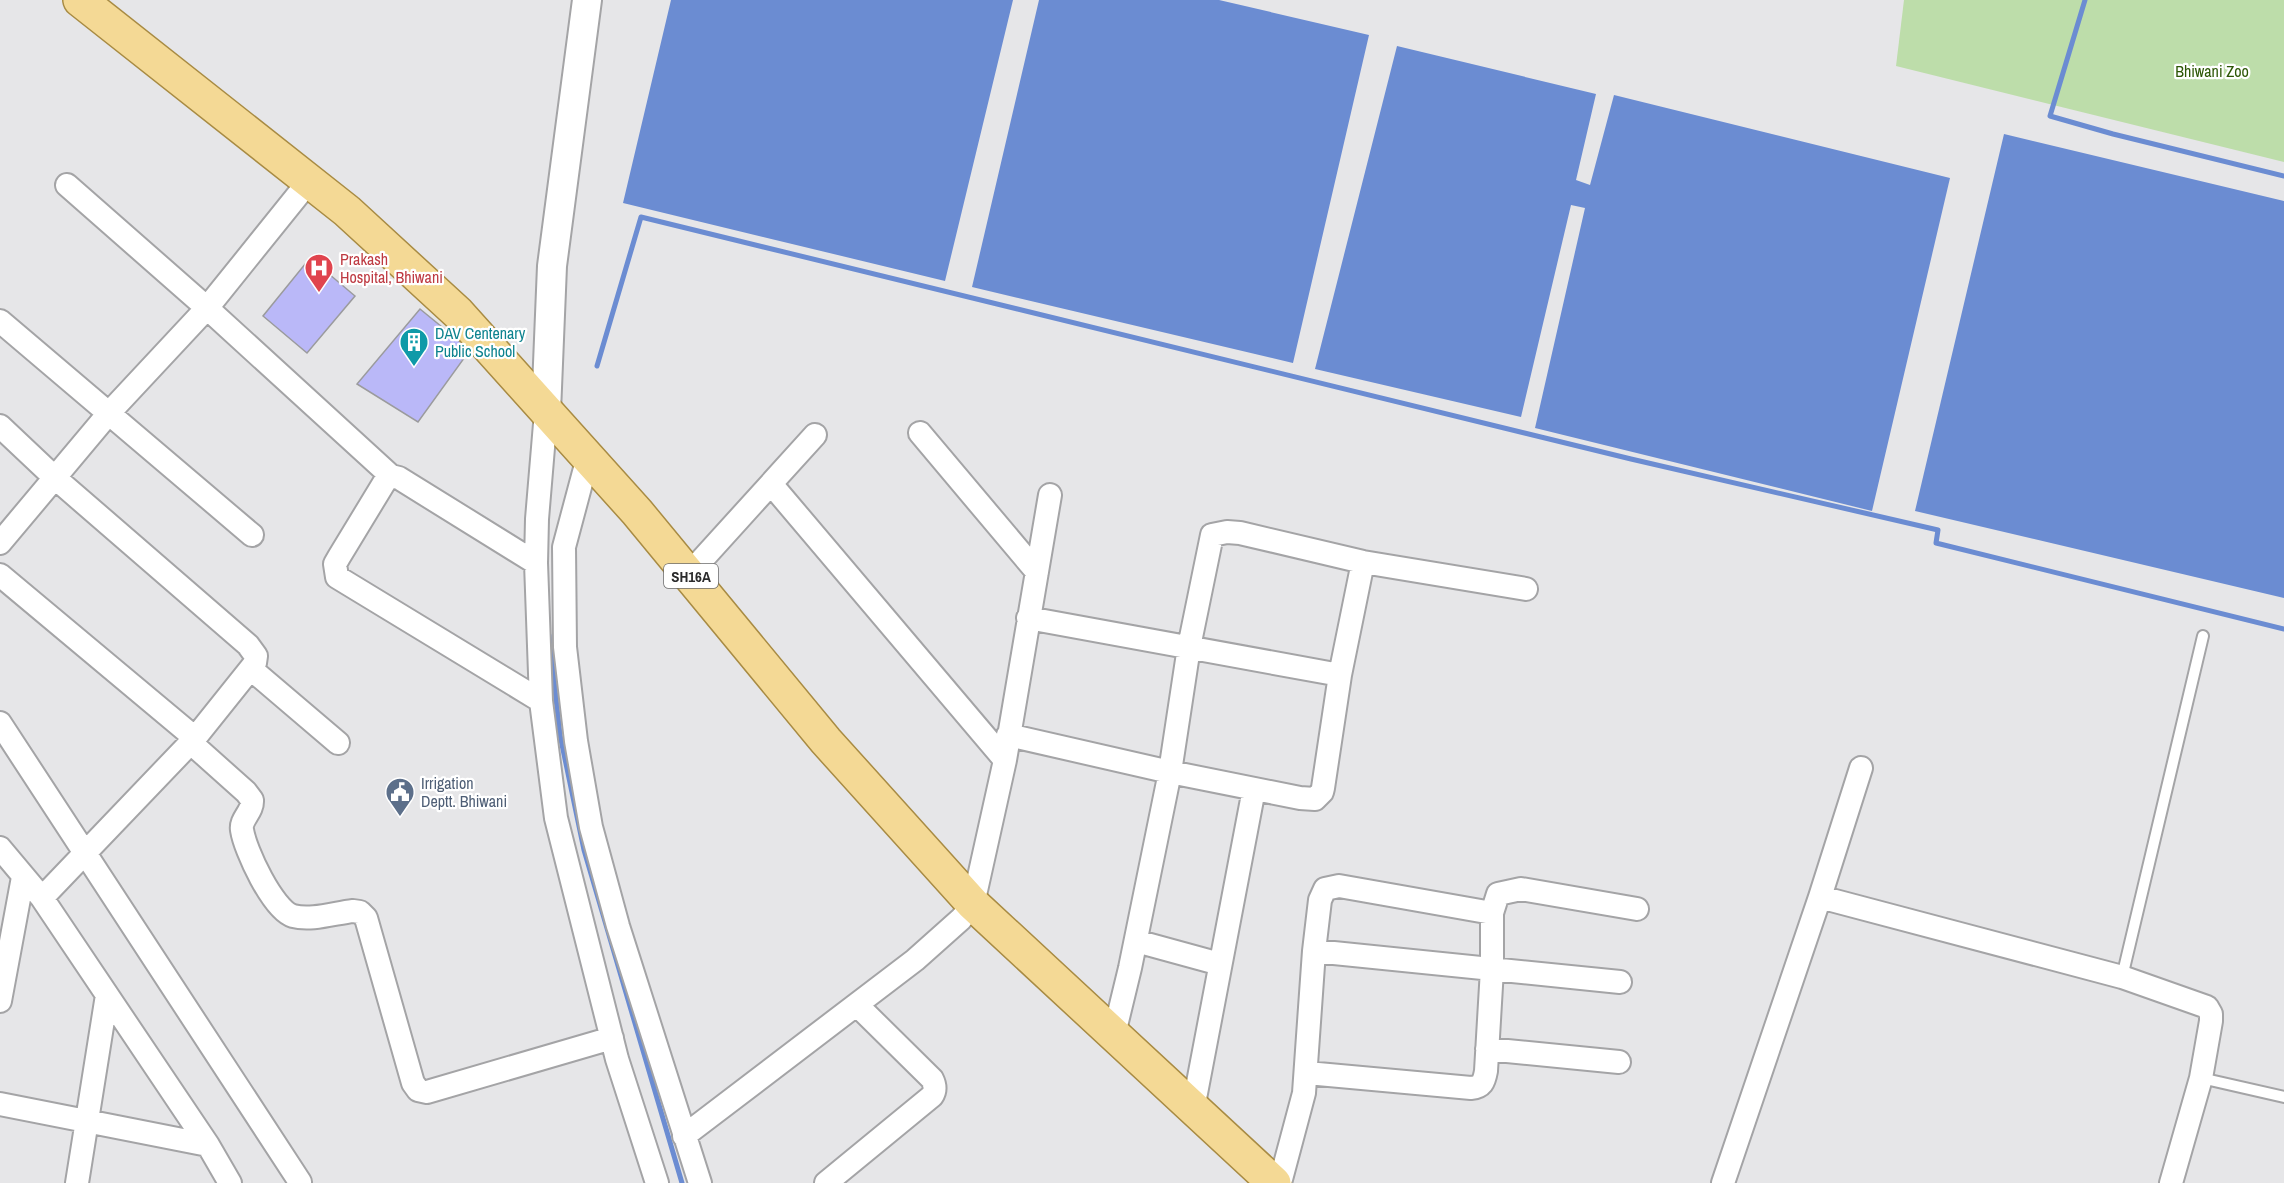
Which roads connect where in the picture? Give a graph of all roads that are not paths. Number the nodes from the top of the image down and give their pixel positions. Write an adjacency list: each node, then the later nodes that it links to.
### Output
1 (80, 0): 3 (main road, SH16A)
2 (586, 0): 7 (street)
3 (310, 180): 5 (street); 7 (main road, SH16A)
4 (67, 185): 5 (street)
5 (207, 308): 8 (street); 13 (street)
6 (0, 321): 8 (street)
7 (546, 412): 12 (main road, SH16A); 20 (street)
8 (109, 413): 14 (street); 17 (street)
9 (0, 426): 14 (street)
10 (920, 433): 21 (street)
11 (815, 435): 15 (street)
12 (588, 457): 22 (main road, SH16A); 66 (street)
13 (391, 476): 20 (street); 30 (street)
14 (54, 477): 18 (street); 28 (street)
15 (772, 485): 22 (street); 35 (street)
16 (1050, 495): 21 (street)
17 (252, 535)
18 (0, 543)
19 (1363, 562): 24 (street); 27 (street); 29 (street)
20 (536, 563): 30 (street)
21 (1036, 573): 25 (street)
22 (688, 574): 44 (main road, SH16A)
23 (0, 576): 33 (street)
24 (1526, 589)
25 (1028, 618): 27 (street); 32 (street)
26 (2203, 636): 51 (lane)
27 (1189, 647): 29 (street); 37 (street)
28 (251, 669): 33 (street); 34 (street)
29 (1340, 675): 38 (street)
30 (541, 701): 57 (street)
31 (0, 723): 40 (street)
32 (1008, 735): 35 (street); 37 (street)
33 (192, 740): 40 (street); 57 (street)
34 (338, 743)
35 (1005, 760): 44 (street)
36 (1861, 768): 42 (street)
37 (1170, 772): 38 (street); 47 (street)
38 (1254, 789): 49 (street)
39 (0, 848): 41 (street)
40 (84, 854): 43 (street); 68 (street)
41 (23, 877): 43 (street); 54 (street)
42 (1820, 897): 51 (street); 76 (street)
43 (42, 898): 53 (street)
44 (972, 903): 55 (street); 56 (main road, SH16A)
45 (1637, 909): 46 (street)
46 (1492, 913): 48 (street); 50 (street)
47 (1136, 941): 49 (street); 56 (street)
48 (1314, 951): 50 (street); 60 (street)
49 (1220, 964): 64 (street)
50 (1492, 969): 52 (street); 58 (street)
51 (2122, 977): 61 (street)
52 (1620, 982)
53 (107, 995): 65 (street); 67 (street)
54 (0, 1001)
55 (857, 1005): 66 (street); 69 (street)
56 (1114, 1034): 64 (main road, SH16A)
57 (612, 1038): 72 (street)
58 (1487, 1049): 59 (street); 60 (street)
59 (1619, 1062)
60 (1307, 1073): 75 (street)
61 (2201, 1078): 62 (lane); 77 (street)
62 (2284, 1097)
63 (0, 1104): 65 (street)
64 (1193, 1109): 74 (main road, SH16A)
65 (87, 1122): 67 (street); 70 (street)
66 (684, 1136): 73 (street)
67 (208, 1145): 71 (street)
68 (300, 1182)
69 (828, 1182)
70 (77, 1183)
71 (230, 1183)
72 (657, 1183)
73 (700, 1183)
74 (1274, 1183)
75 (1280, 1183)
76 (1723, 1183)
77 (2171, 1183)

